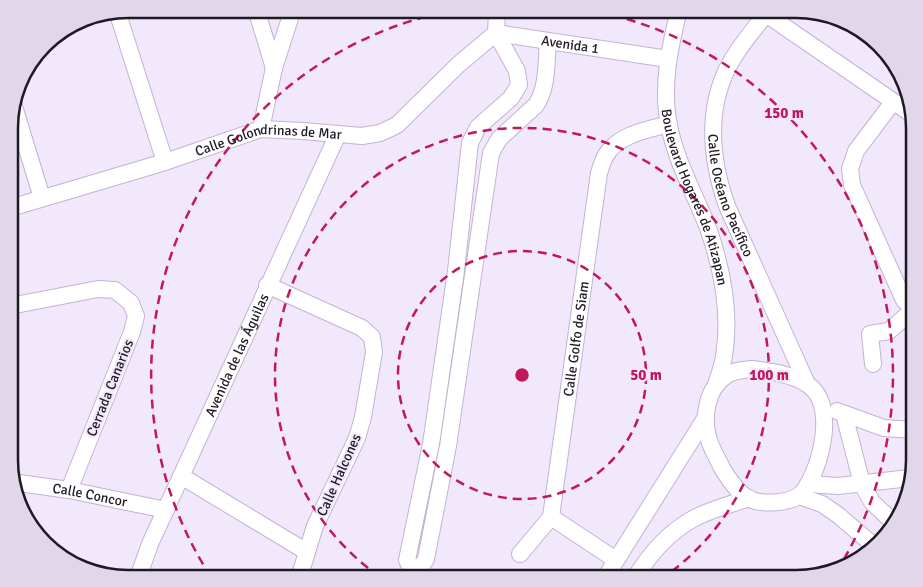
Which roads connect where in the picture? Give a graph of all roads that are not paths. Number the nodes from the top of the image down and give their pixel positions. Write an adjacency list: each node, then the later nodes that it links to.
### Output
1 (119, 18): 22 (street)
2 (259, 18): 11 (street)
3 (290, 18): 11 (street)
4 (497, 18): 8 (street)
5 (677, 18): 10 (street, Boulevard Hogares de Atizapan)
6 (763, 18): 32 (street, Calle Océano Pacífico)
7 (778, 18): 14 (street)
8 (496, 33): 9 (street, Avenida 1); 12 (street); 19 (street, Calle Golondrinas de Mar)
9 (548, 42): 10 (street, Avenida 1); 13 (street)
10 (668, 58): 17 (street, Boulevard Hogares de Atizapan)
11 (274, 68): 18 (street)
12 (517, 71): 13 (street); 20 (street)
13 (545, 74): 21 (street)
14 (893, 102): 15 (street); 28 (street)
15 (903, 110)
16 (18, 119): 23 (street)
17 (669, 124): 33 (street, Boulevard Hogares de Atizapan); 48 (street, Calle Golfo de Siam)
18 (261, 129): 19 (street, Calle Golondrinas de Mar); 22 (street, Calle Golondrinas de Mar)
19 (338, 134): 27 (street, Avenida de las Águilas)
20 (470, 143): 21 (street); 25 (street)
21 (491, 153): 26 (street)
22 (165, 162): 23 (street, Calle Golondrinas de Mar)
23 (42, 198): 24 (street, Calle Golondrinas de Mar)
24 (18, 206)
25 (456, 271): 26 (street); 38 (street)
26 (474, 274): 39 (street)
27 (268, 285): 40 (street, Avenida de las Águilas); 51 (street, Calle Halcones)
28 (905, 301)
29 (18, 304): 44 (street, Cerrada Canarios)
30 (905, 317): 31 (street)
31 (873, 364)
32 (807, 384): 33 (street); 34 (street)
33 (716, 385): 36 (street)
34 (822, 405): 35 (street); 45 (street)
35 (844, 414): 37 (street); 43 (street)
36 (706, 417): 46 (street); 53 (street)
37 (905, 429)
38 (431, 444): 39 (street); 39 (street)
39 (448, 446)
40 (181, 476): 47 (street, Avenida de las Águilas); 51 (street)
41 (903, 479): 43 (street)
42 (20, 483): 44 (street, Calle Concor)
43 (862, 484): 45 (street); 49 (street)
44 (69, 490): 47 (street, Calle Concor)
45 (804, 490): 46 (street); 50 (street)
46 (749, 498): 55 (street)
47 (166, 510): 56 (street, Avenida de las Águilas)
48 (551, 518): 52 (street); 53 (street)
49 (888, 518)
50 (869, 541)
51 (307, 552): 57 (street, Calle Halcones)
52 (520, 554)
53 (616, 560): 54 (street)
54 (610, 569)
55 (640, 569)
56 (141, 570)
57 (302, 570)

